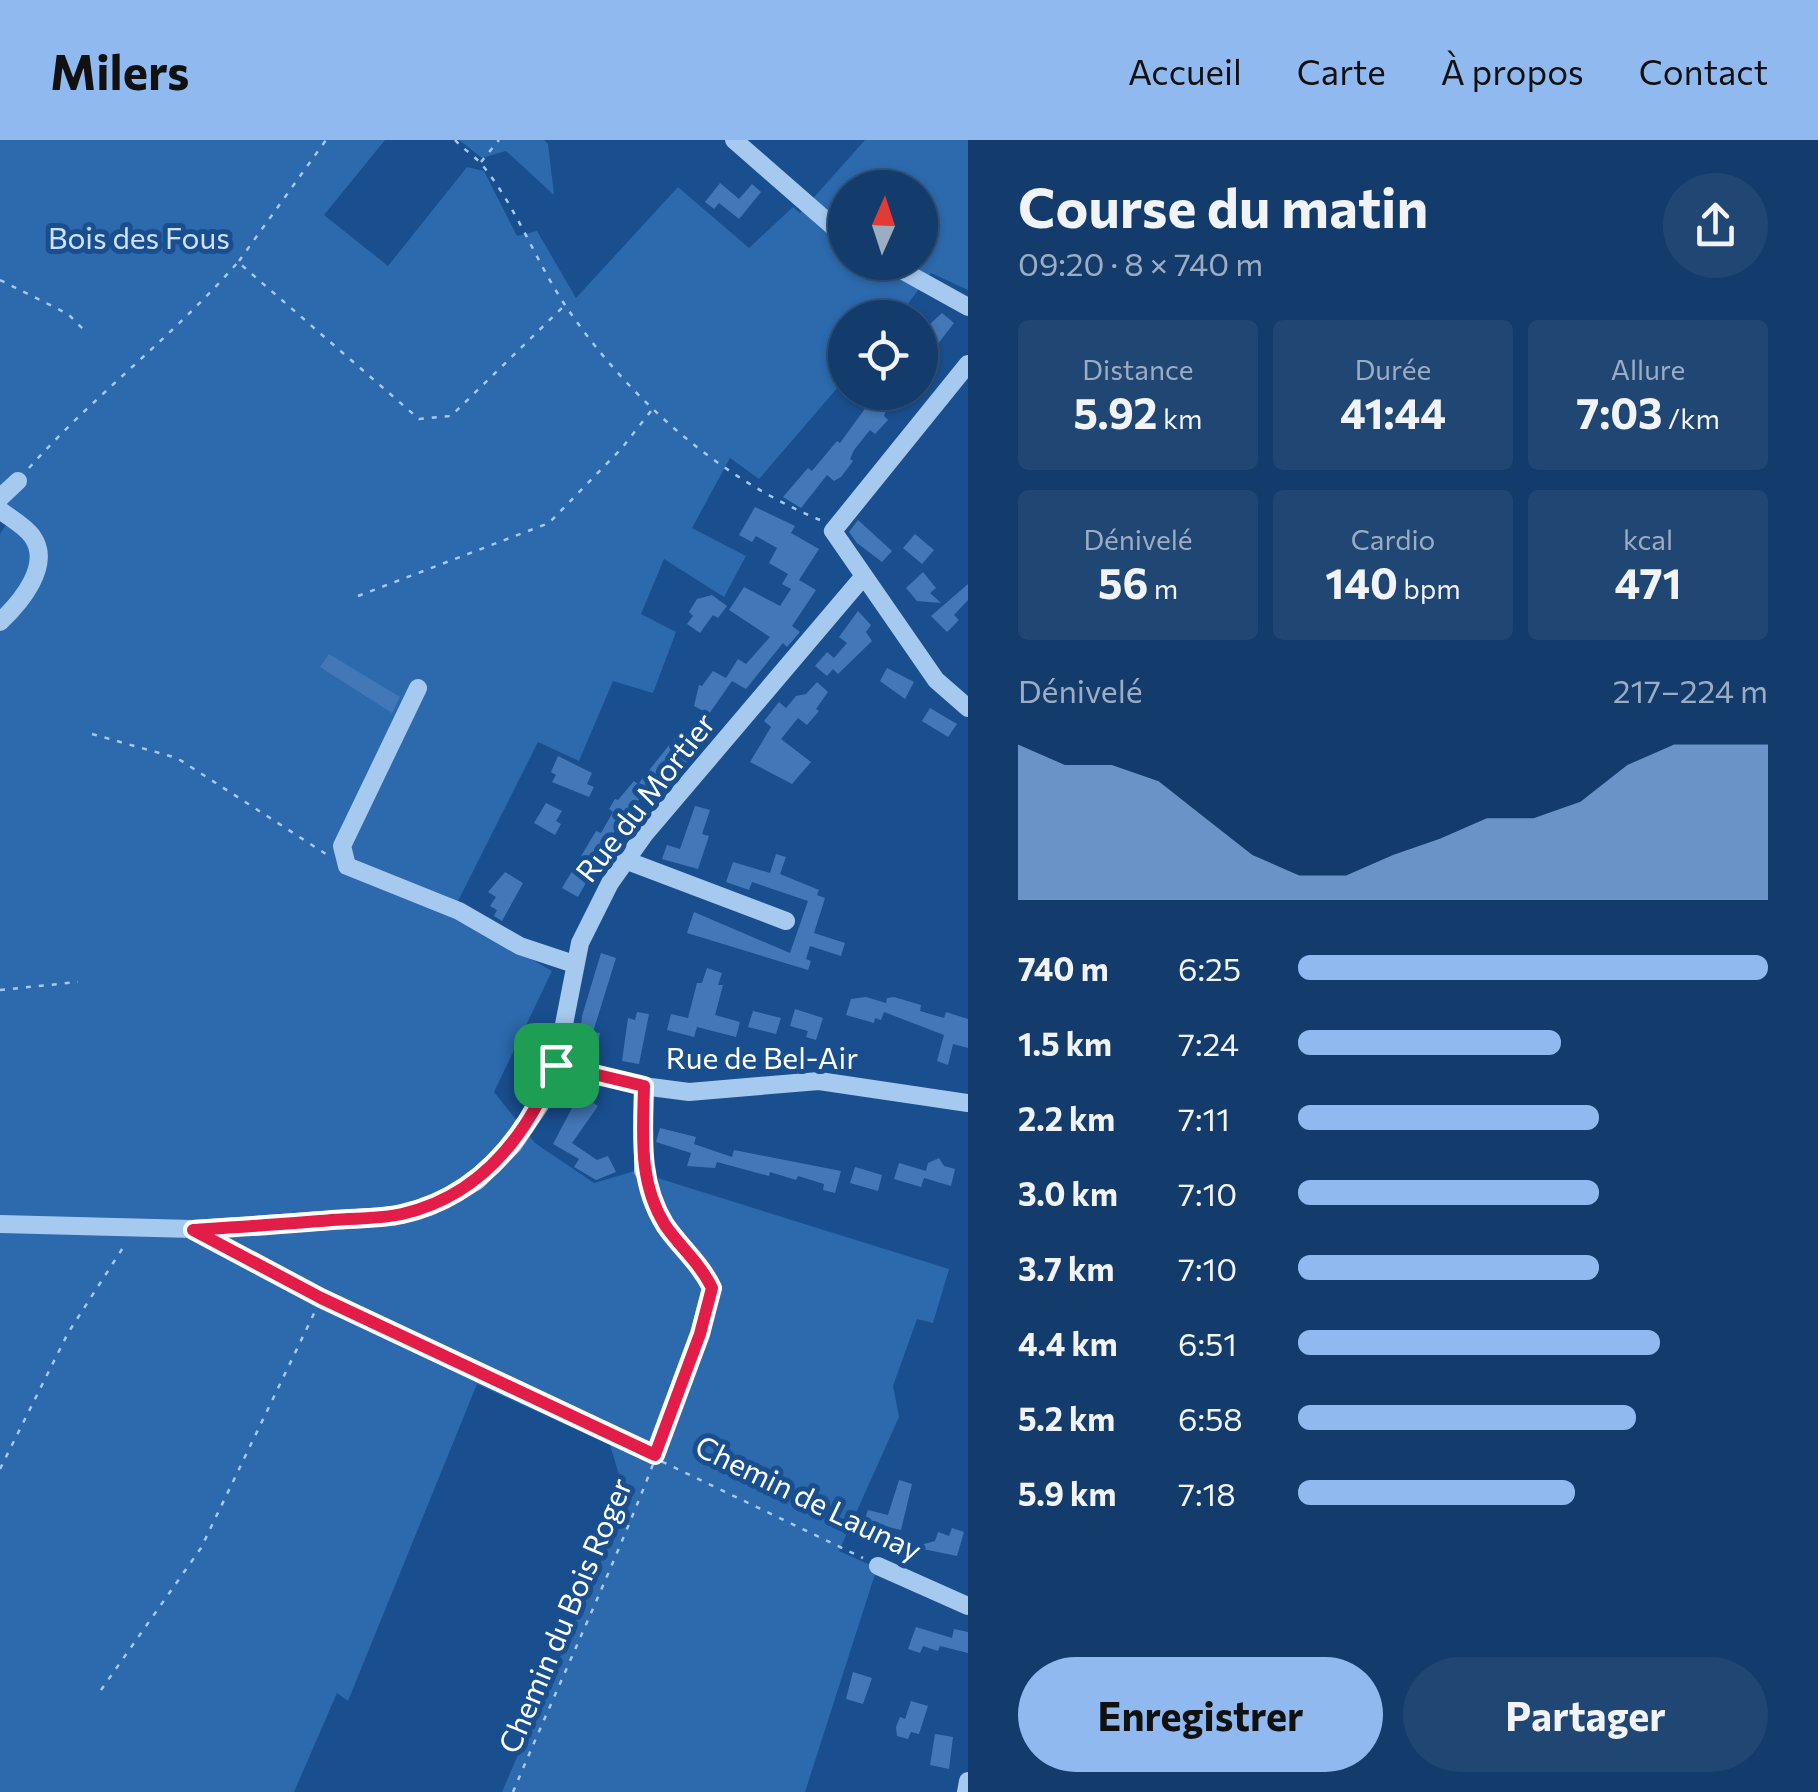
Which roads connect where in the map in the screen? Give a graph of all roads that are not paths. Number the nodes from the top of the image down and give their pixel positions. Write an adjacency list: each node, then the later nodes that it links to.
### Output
1 (734, 140): 2 (street)
2 (828, 222)
3 (919, 280): 4 (street)
4 (968, 307)
5 (968, 364): 9 (street)
6 (18, 481): 7 (street)
7 (0, 498)
8 (0, 510): 10 (street)
9 (863, 577): 12 (street); 13 (street, Rue du Mortier)
10 (0, 622)
11 (418, 688): 15 (street)
12 (968, 708)
13 (625, 860): 14 (street); 15 (street, Rue du Mortier)
14 (786, 921)
15 (574, 964): 16 (street, Rue du Mortier)
16 (556, 1065): 17 (street, Rue de Bel-Air); 20 (street, Rue du Mortier)
17 (644, 1086): 18 (street, Rue de Bel-Air); 19 (street)
18 (968, 1103)
19 (643, 1171)
20 (0, 1224)
21 (878, 1566): 22 (street, Chemin de Launay)
22 (968, 1606)
23 (968, 1782): 24 (street)
24 (966, 1792)

